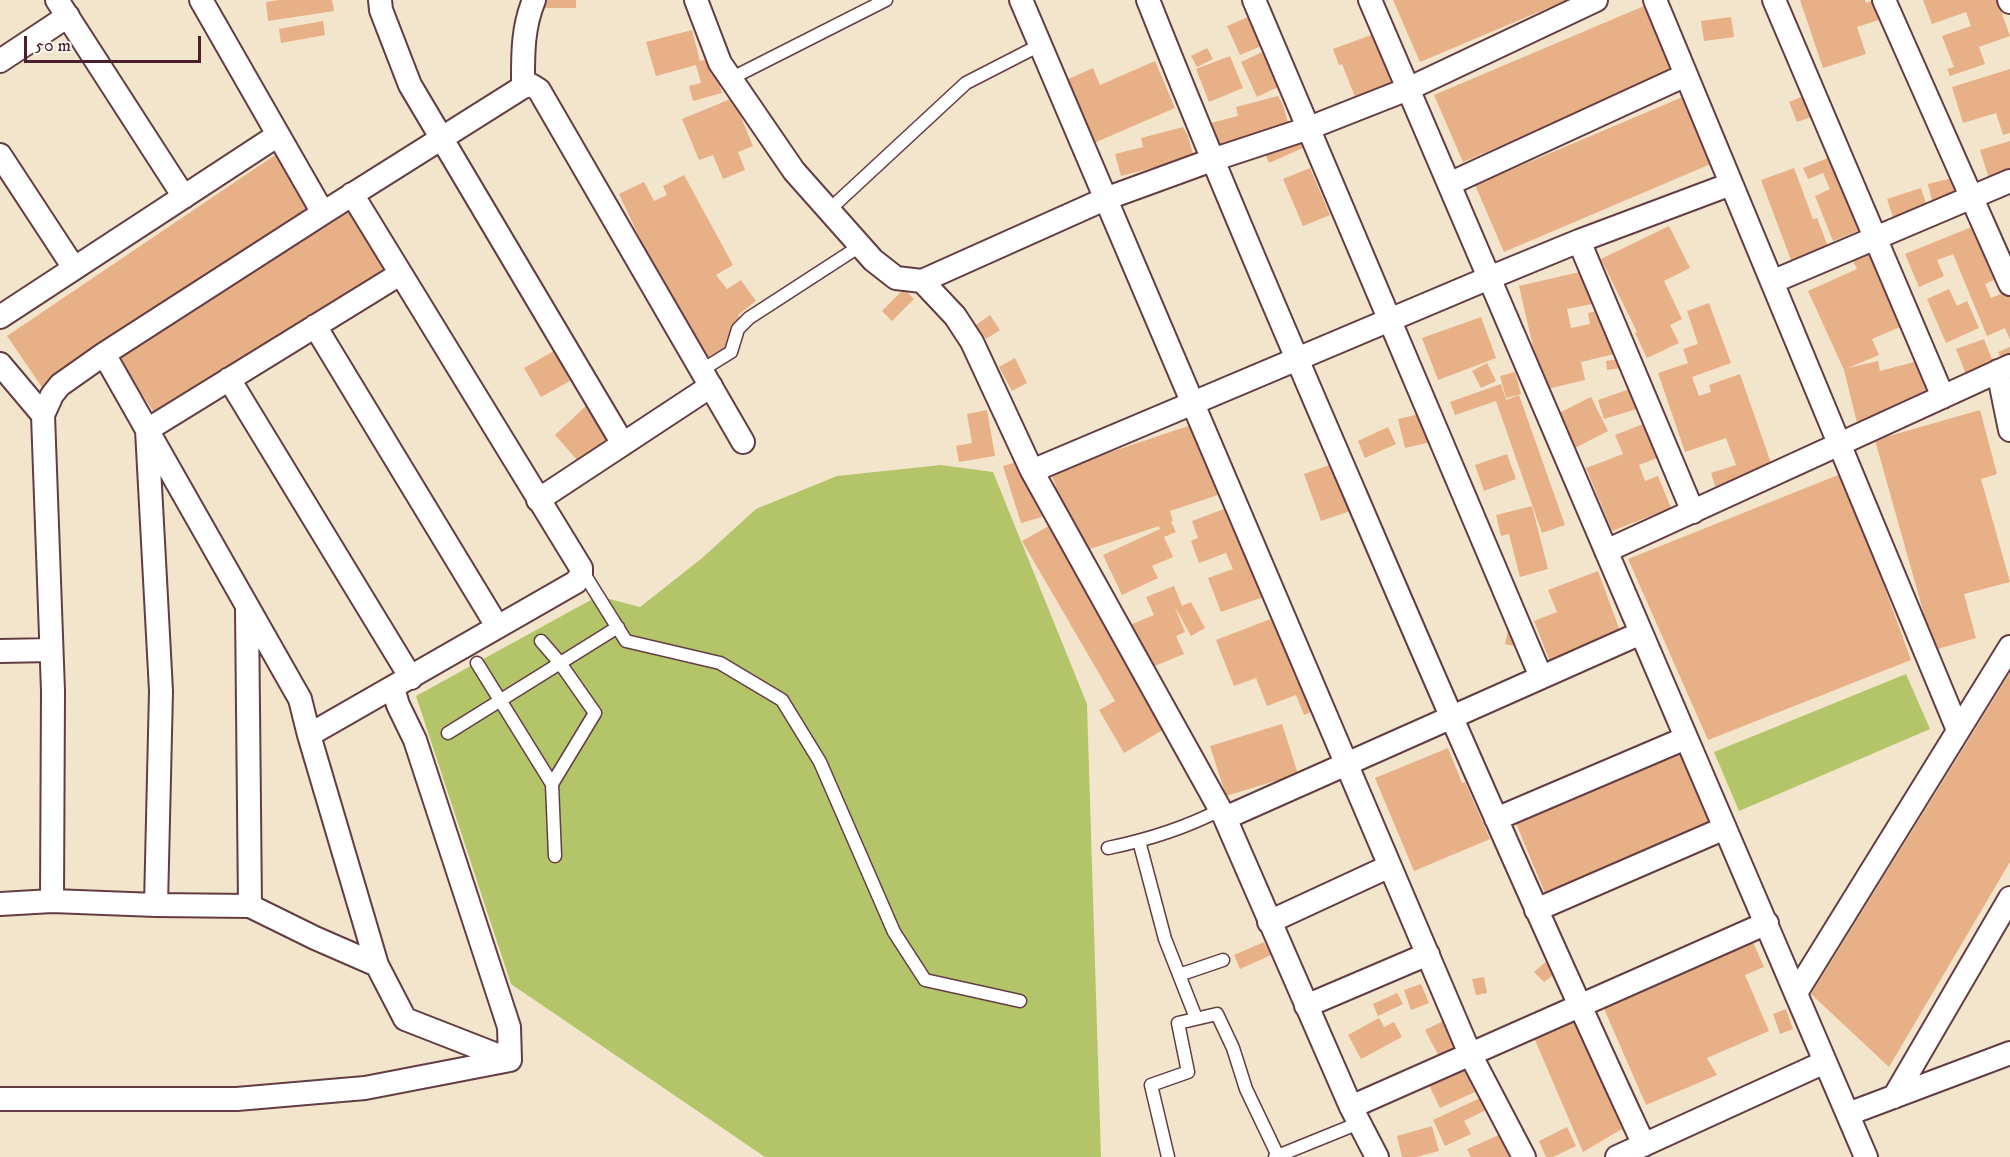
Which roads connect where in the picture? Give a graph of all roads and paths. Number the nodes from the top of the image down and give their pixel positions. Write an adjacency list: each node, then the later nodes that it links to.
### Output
1 (201, 0): 22 (street)
2 (380, 0): 23 (street)
3 (534, 0): 19 (street)
4 (696, 0): 18 (street)
5 (886, 0): 18 (lane)
6 (1021, 0): 15 (street)
7 (1148, 0): 25 (street)
8 (1254, 0): 21 (street)
9 (1370, 0): 20 (street)
10 (1596, 0): 20 (street)
11 (1655, 0): 17 (street)
12 (1774, 0): 35 (street)
13 (1884, 0): 31 (street)
14 (63, 8): 16 (street); 30 (street)
15 (1040, 45): 32 (street); 33 (lane)
16 (0, 61)
17 (1686, 75): 27 (street); 28 (street)
18 (730, 79): 33 (street)
19 (523, 87): 23 (street); 51 (street)
20 (1408, 89): 21 (street); 27 (street)
21 (1309, 128): 25 (street); 45 (street)
22 (278, 135): 30 (street); 34 (street)
23 (441, 140): 29 (street); 59 (street)
24 (0, 155): 38 (street)
25 (1212, 160): 32 (street); 48 (street)
26 (2010, 181): 31 (street)
27 (1449, 184): 40 (street)
28 (1731, 184): 36 (street); 42 (street)
29 (352, 194): 34 (street); 39 (street)
30 (184, 196): 38 (street)
31 (1971, 197): 35 (street); 43 (street)
32 (1105, 199): 41 (street); 54 (street)
33 (828, 210): 37 (street)
34 (323, 213): 47 (street)
35 (1875, 237): 42 (street); 53 (street)
36 (1579, 241): 40 (street); 63 (street)
37 (860, 246): 41 (street); 51 (lane)
38 (74, 268): 44 (street)
39 (400, 274): 46 (street); 62 (street)
40 (1489, 278): 45 (street); 64 (street)
41 (922, 281): 61 (street)
42 (1772, 282): 60 (street)
43 (2010, 284)
44 (0, 317)
45 (1390, 321): 48 (street); 76 (street)
46 (315, 326): 52 (street); 67 (street)
47 (104, 354): 55 (street); 56 (street)
48 (1298, 360): 54 (street); 79 (street)
49 (0, 364): 55 (street)
50 (2004, 369): 53 (street); 57 (street)
51 (707, 378): 58 (street); 59 (street)
52 (229, 379): 56 (street); 77 (street)
53 (1943, 397): 60 (street)
54 (1192, 402): 61 (street); 84 (street)
55 (43, 415): 72 (street)
56 (147, 430): 66 (street); 96 (street)
57 (2010, 430)
58 (743, 442)
59 (623, 444): 62 (street)
60 (1840, 445): 63 (street); 80 (street)
61 (1032, 471): 86 (street)
62 (538, 500): 65 (street)
63 (1693, 512): 64 (street)
64 (1606, 551): 69 (street)
65 (581, 568): 67 (street); 68 (lane)
66 (247, 605): 82 (street); 97 (street)
67 (497, 626): 77 (street)
68 (618, 627): 75 (lane); 106 (lane)
69 (1641, 633): 76 (street); 83 (street)
70 (542, 641): 75 (lane)
71 (2010, 647): 80 (street)
72 (51, 650): 73 (street); 94 (street)
73 (0, 651)
74 (477, 663): 78 (lane)
75 (560, 663): 78 (lane); 85 (lane)
76 (1542, 677): 79 (street)
77 (402, 683): 82 (street); 112 (street)
78 (501, 700): 81 (lane); 85 (lane)
79 (1451, 717): 84 (street); 87 (street)
80 (1958, 730): 105 (street)
81 (448, 733)
82 (309, 735): 103 (street)
83 (1686, 738): 87 (street); 88 (street)
84 (1347, 764): 86 (street); 92 (street)
85 (552, 784): 91 (lane)
86 (1223, 814): 89 (lane); 99 (street)
87 (1497, 819): 98 (street)
88 (1725, 828): 98 (street); 100 (street)
89 (1139, 842): 90 (lane); 104 (lane)
90 (1108, 848)
91 (555, 856)
92 (1390, 866): 99 (street); 101 (street)
93 (2010, 898): 114 (street)
94 (52, 901): 95 (street); 96 (street)
95 (0, 904)
96 (156, 905): 97 (street)
97 (250, 906): 103 (street)
98 (1536, 910): 108 (street)
99 (1269, 922): 107 (street)
100 (1767, 923): 105 (street); 108 (street)
101 (1428, 954): 107 (street); 111 (street)
102 (1223, 960): 104 (lane)
103 (377, 965): 112 (street)
104 (1179, 975): 109 (lane)
105 (1796, 993): 113 (street)
106 (1020, 1001)
107 (1306, 1006): 117 (street)
108 (1579, 1006): 111 (street); 118 (street)
109 (1196, 1018): 119 (lane); 120 (lane)
110 (2010, 1053): 114 (street)
111 (1470, 1054): 117 (street); 122 (street)
112 (510, 1060): 115 (street)
113 (1825, 1062): 116 (street); 118 (street)
114 (1894, 1097): 116 (street)
115 (0, 1099)
116 (1848, 1114): 124 (street)
117 (1355, 1115): 119 (lane); 121 (street)
118 (1644, 1145): 123 (street)
119 (1276, 1156)
120 (1168, 1157)
121 (1377, 1157)
122 (1524, 1157)
123 (1617, 1157)
124 (1866, 1157)

